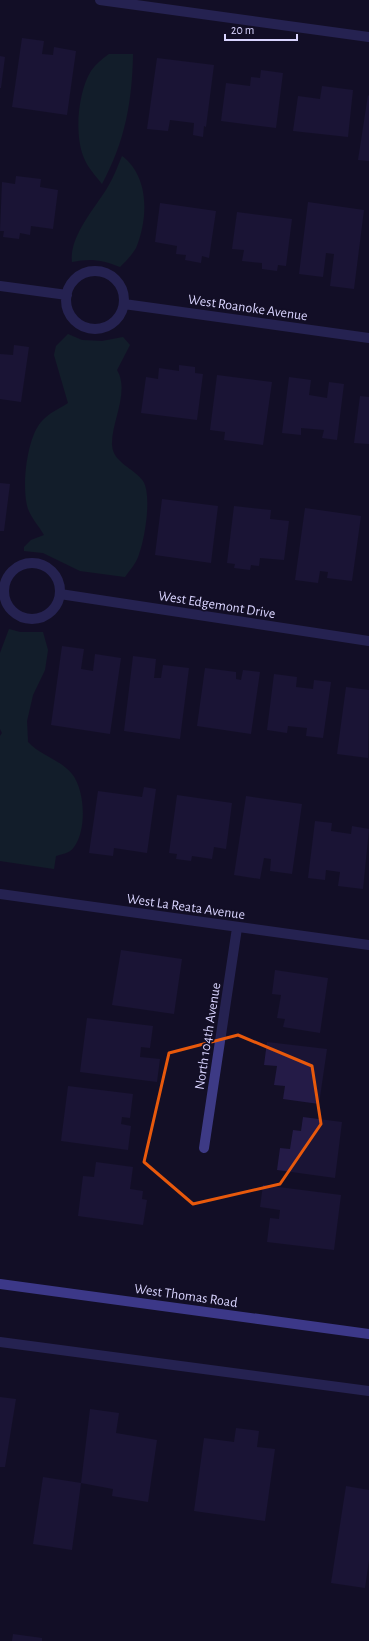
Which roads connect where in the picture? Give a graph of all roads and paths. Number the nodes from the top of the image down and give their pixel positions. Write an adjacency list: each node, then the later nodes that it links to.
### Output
1 (100, 0): 2 (street)
2 (369, 37)
3 (0, 286): 4 (street)
4 (67, 296): 5 (street); 5 (street)
5 (124, 304): 6 (street, West Roanoke Avenue)
6 (369, 338)
7 (2, 586): 8 (street); 8 (street)
8 (60, 594): 9 (street, West Edgemont Drive)
9 (369, 641)
10 (0, 894): 11 (street, West La Reata Avenue)
11 (237, 928): 12 (street, West La Reata Avenue); 13 (street, North 104th Avenue)
12 (369, 945)
13 (204, 1148)
14 (0, 1284): 15 (main road, West Thomas Road)
15 (369, 1334)
16 (0, 1342): 17 (street)
17 (369, 1391)

